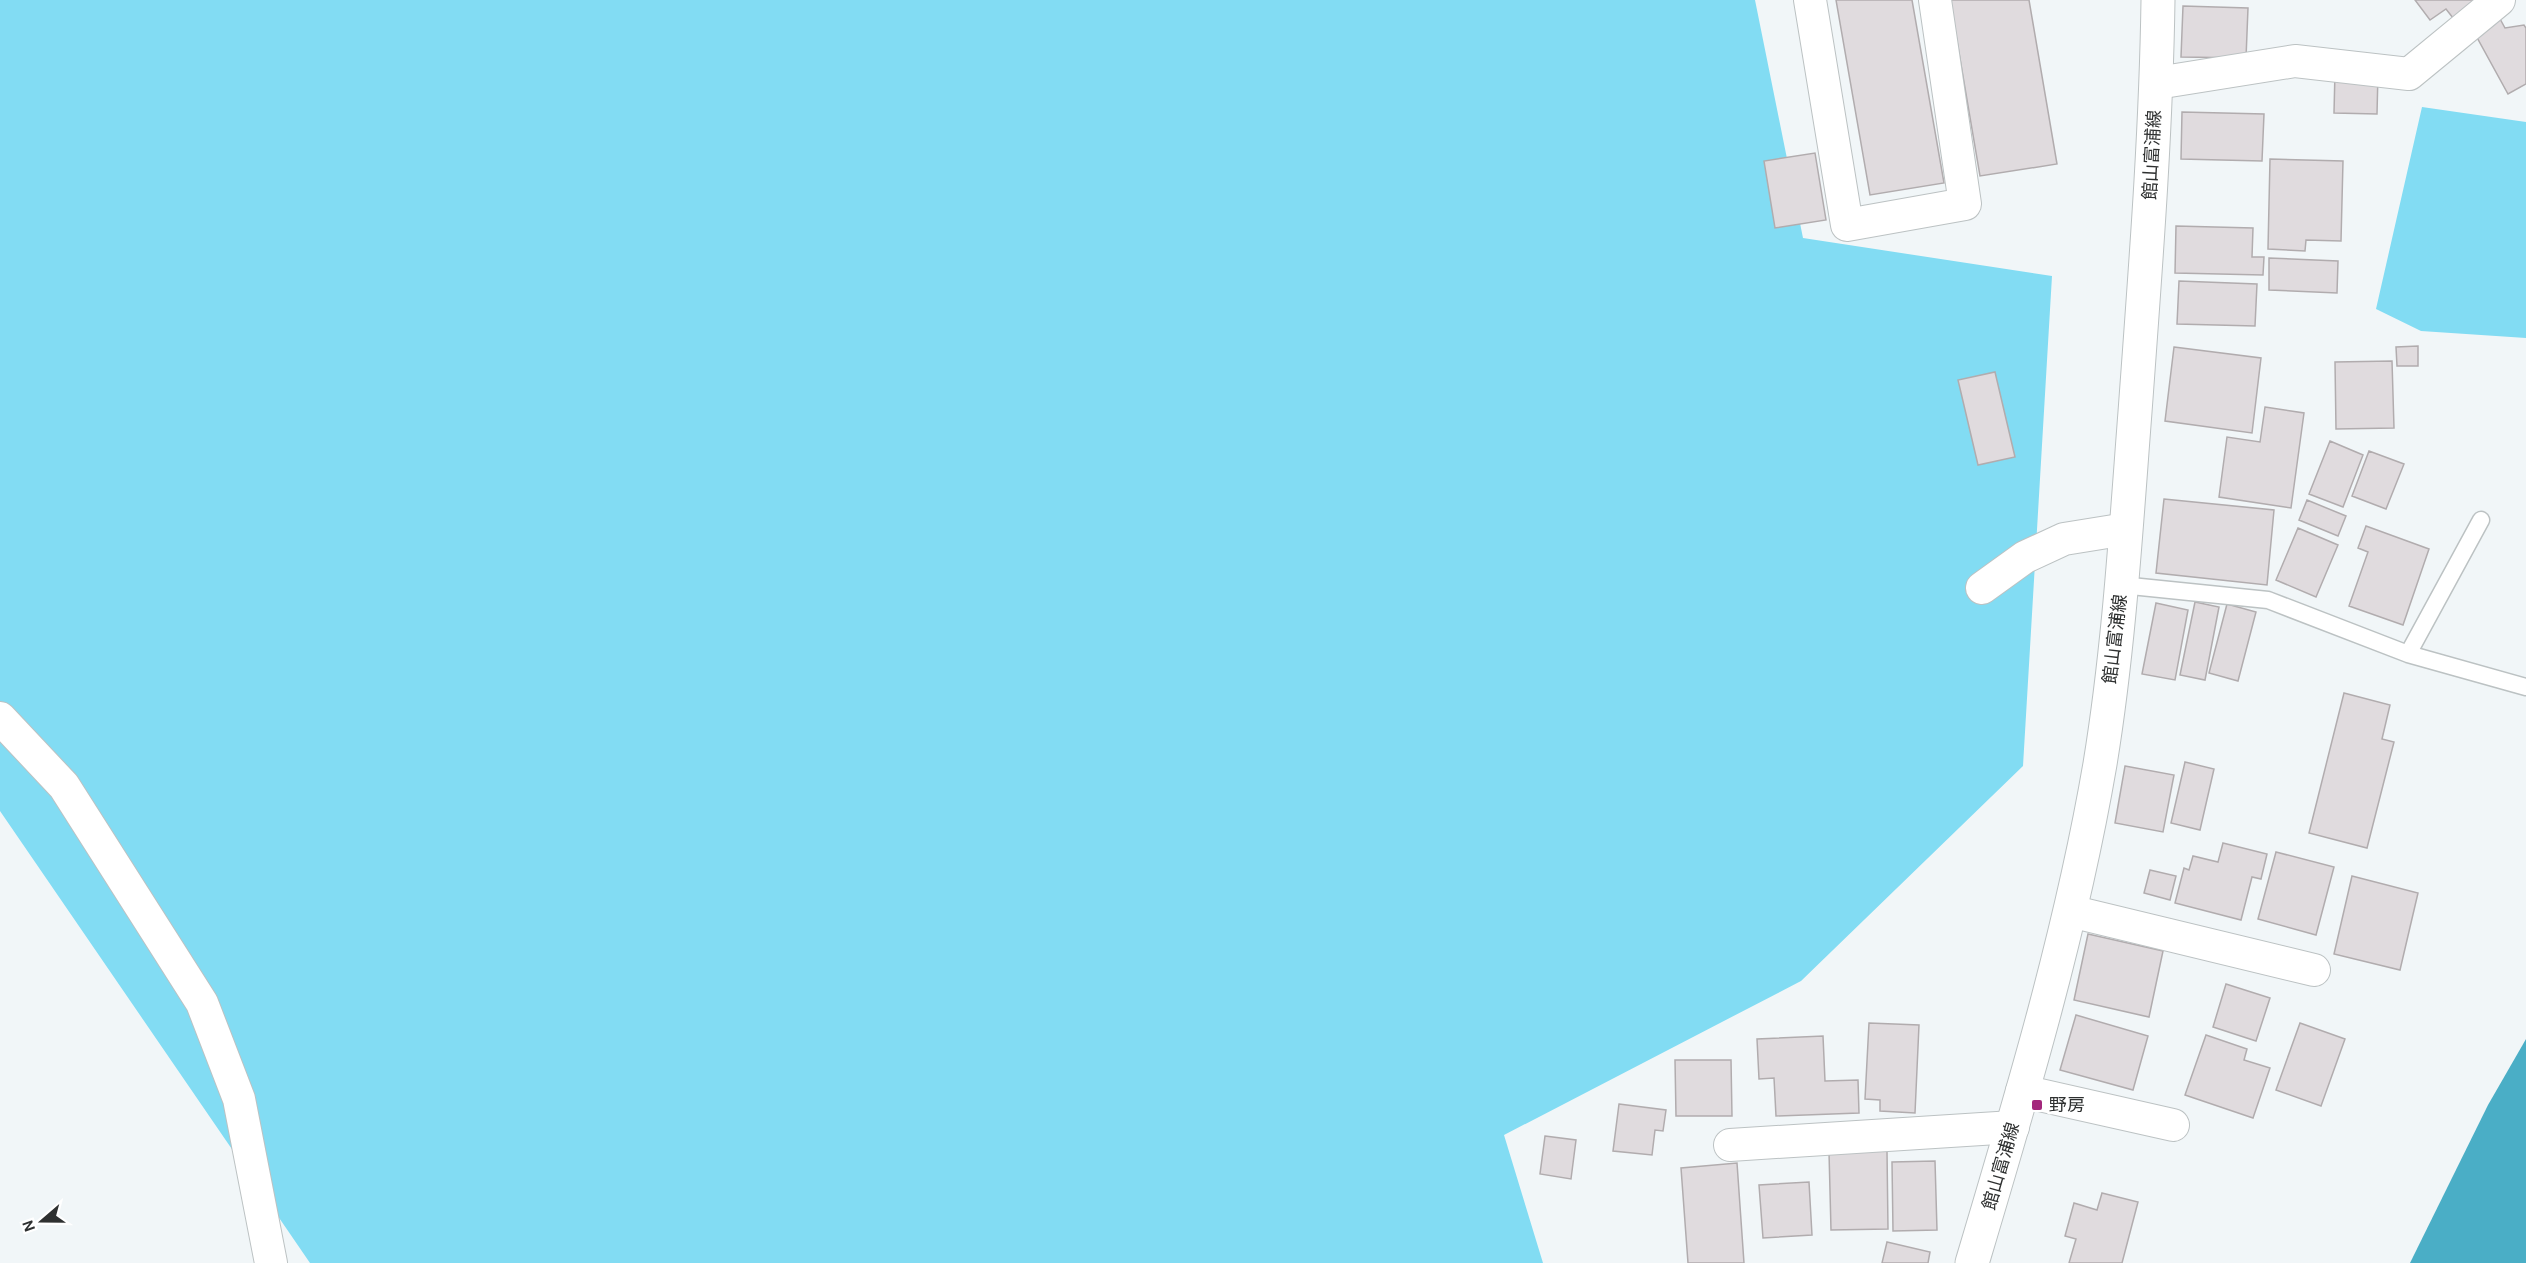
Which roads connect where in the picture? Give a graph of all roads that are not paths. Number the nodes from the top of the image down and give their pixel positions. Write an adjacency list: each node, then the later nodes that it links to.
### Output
1 (1810, 0): 2 (street)
2 (1935, 0)
3 (2158, 0): 5 (main road, 館山富浦線)
4 (2499, 0): 5 (street)
5 (2157, 83): 7 (main road, 館山富浦線)
6 (2481, 520): 10 (lane)
7 (2126, 529): 8 (main road, 館山富浦線); 9 (street)
8 (2121, 585): 10 (lane); 13 (main road, 館山富浦線)
9 (1982, 588)
10 (2408, 654): 11 (lane)
11 (2526, 687)
12 (0, 718): 19 (street)
13 (2070, 912): 14 (street); 15 (main road, 館山富浦線)
14 (2314, 970)
15 (2022, 1091): 16 (street); 17 (main road, 館山富浦線)
16 (2173, 1125)
17 (2013, 1127): 18 (street); 20 (main road, 館山富浦線)
18 (1730, 1145)
19 (271, 1263)
20 (1972, 1263)

